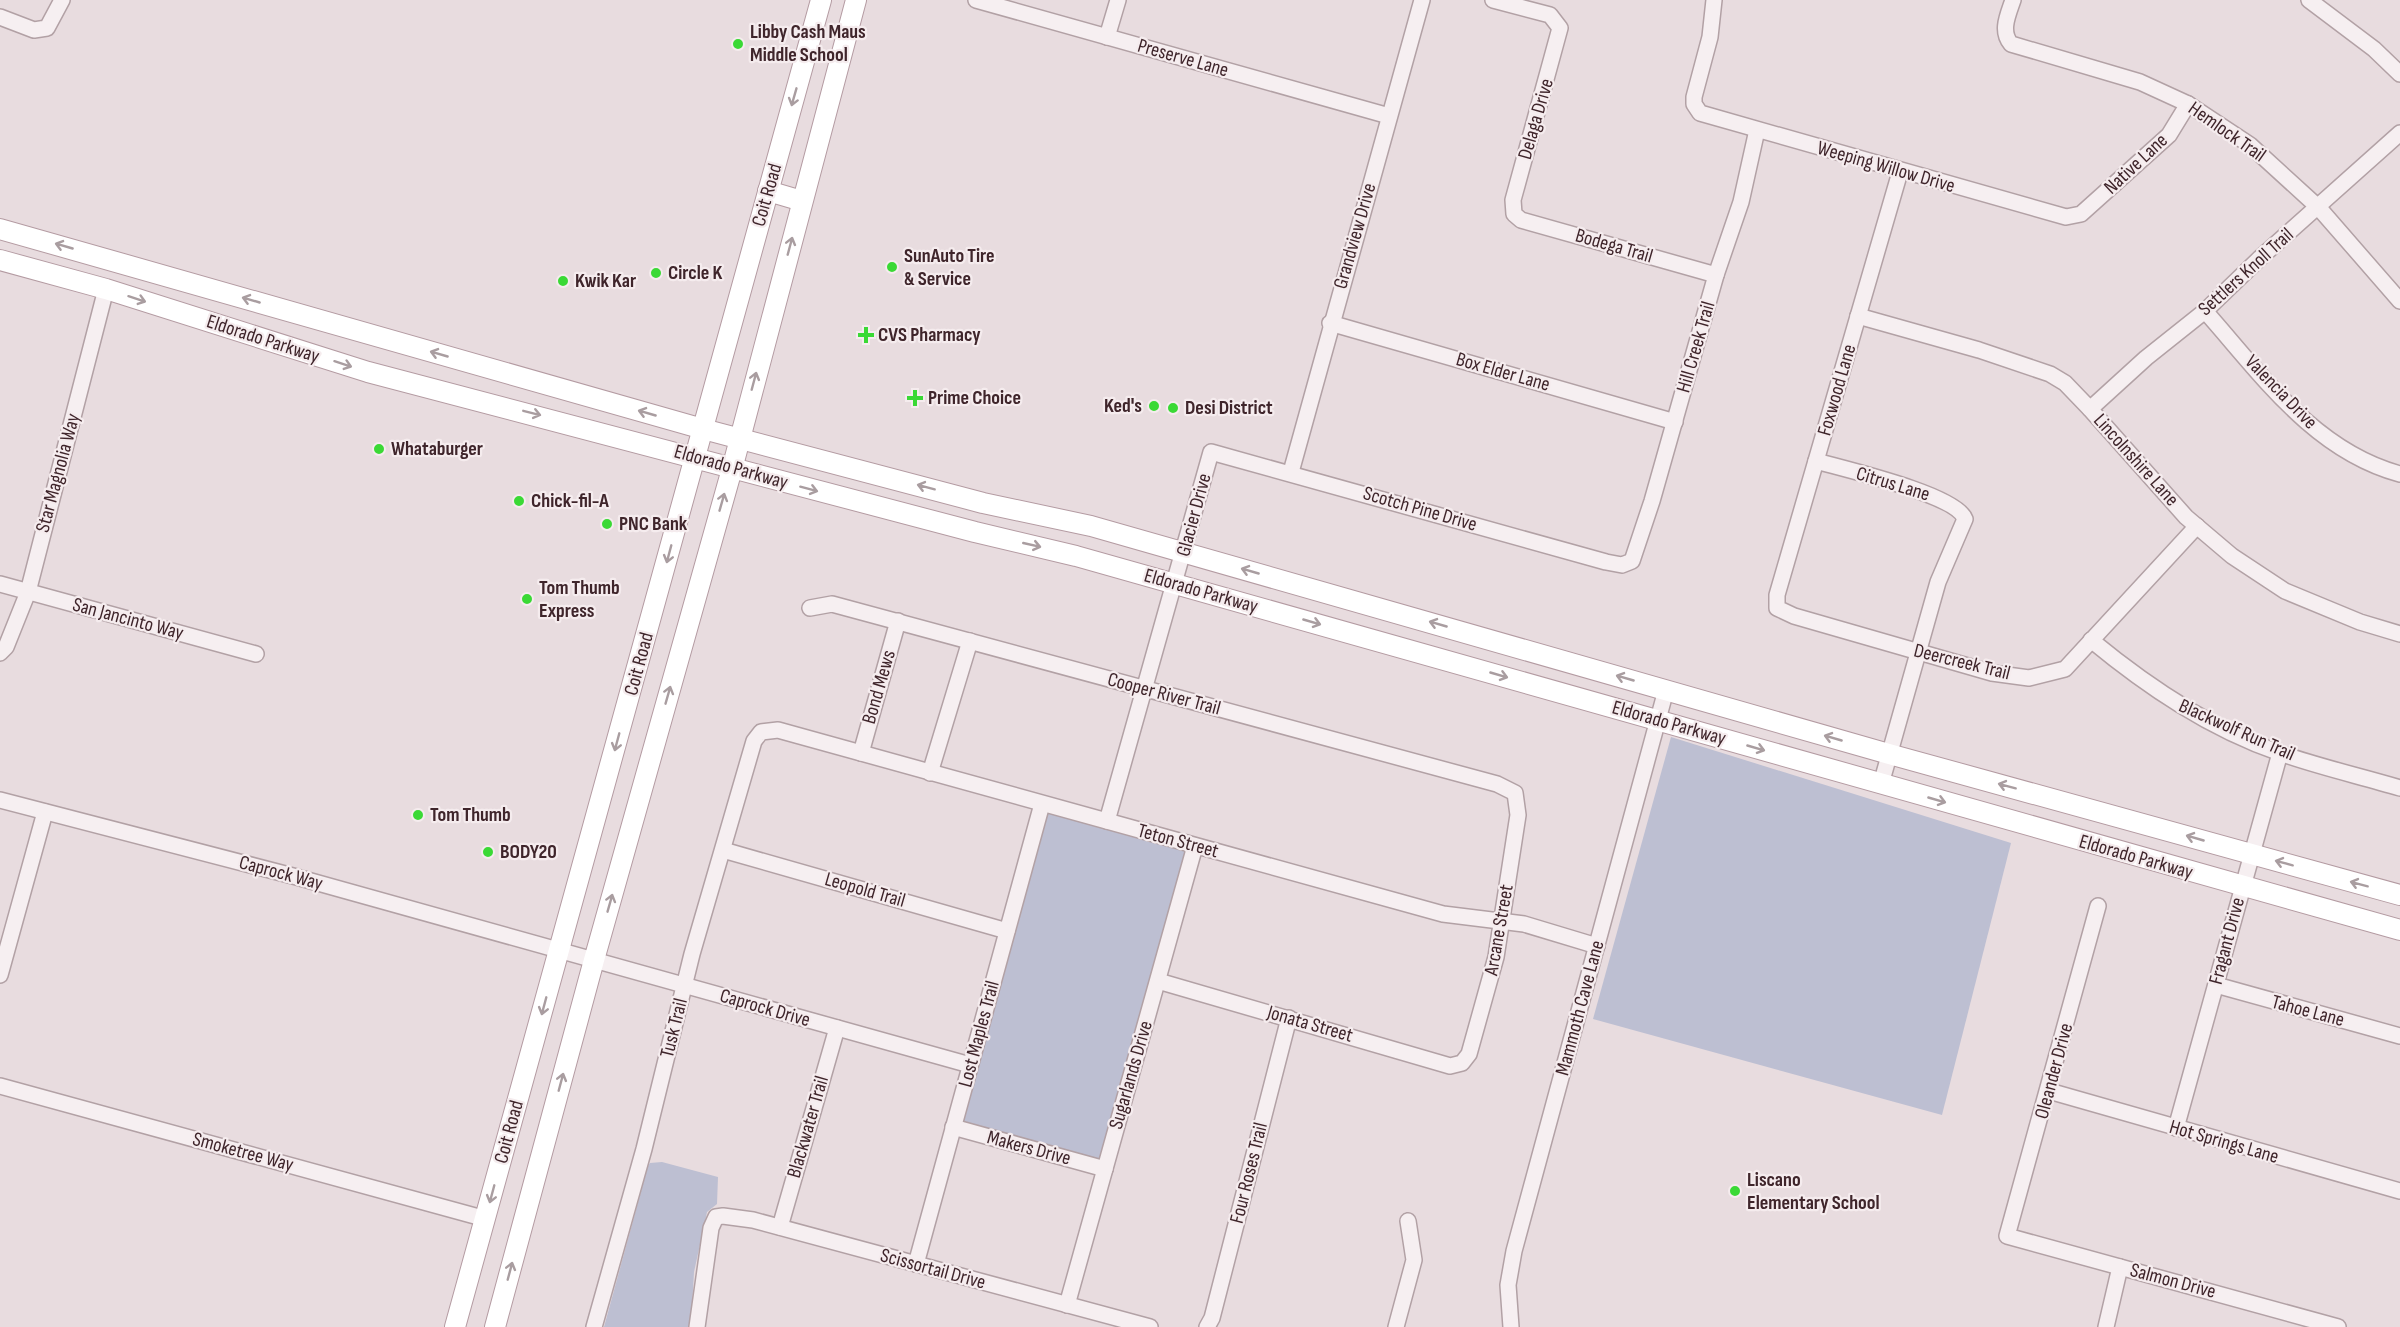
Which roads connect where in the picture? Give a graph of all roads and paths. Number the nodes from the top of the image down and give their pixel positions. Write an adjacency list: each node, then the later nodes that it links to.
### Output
1 (62, 0): 11 (street)
2 (821, 0): 10 (main road); 19 (main road, Coit Road, one-way to 19)
3 (976, 0): 12 (street, Preserve Lane)
4 (1118, 0): 12 (street)
5 (1422, 0): 15 (street, Grandview Drive)
6 (1493, 0): 22 (street, Delaga Drive)
7 (1714, 0): 16 (street, Weeping Willow Drive)
8 (2013, 0): 14 (street, Hemlock Trail)
9 (2309, 0): 13 (street)
10 (855, 5): 20 (main road, Coit Road)
11 (0, 17)
12 (1107, 37): 15 (street, Preserve Lane)
13 (2400, 74)
14 (2188, 104): 21 (street, Hemlock Trail); 23 (street, Native Lane)
15 (1389, 116): 32 (street, Grandview Drive)
16 (1757, 130): 18 (street, Weeping Willow Drive); 27 (street, Hill Creek Trail)
17 (2400, 133): 21 (street, Settlers Knoll Trail)
18 (1900, 172): 23 (street, Weeping Willow Drive); 31 (street, Foxwood Lane)
19 (768, 191): 20 (main road); 37 (main road, Coit Road)
20 (802, 201): 38 (main road, Coit Road, one-way to 20)
21 (2319, 208): 29 (street, Hemlock Trail); 30 (street, Settlers Knoll Trail)
22 (1514, 214): 27 (street, Bodega Trail)
23 (2076, 217)
24 (0, 229): 26 (main road, Eldorado Parkway, one-way to 24)
25 (0, 260): 28 (main road, Eldorado Parkway)
26 (115, 261): 28 (main road); 33 (main road, Eldorado Parkway, one-way to 26)
27 (1716, 275): 36 (street, Hill Creek Trail)
28 (106, 289): 34 (main road, Eldorado Parkway, one-way to 34); 52 (street, Star Magnolia Way)
29 (2400, 301)
30 (2205, 311): 35 (street, Settlers Knoll Trail); 44 (street, Valencia Drive)
31 (1858, 316): 35 (street, Lincolnshire Lane); 41 (street, Foxwood Lane)
32 (1330, 323): 36 (street, Box Elder Lane); 43 (street, Grandview Drive)
33 (464, 361): 34 (main road); 37 (main road, Eldorado Parkway, one-way to 33)
34 (455, 394): 40 (main road, Eldorado Parkway, one-way to 40)
35 (2090, 409): 46 (street, Lincolnshire Lane)
36 (1675, 422): 49 (street, Hill Creek Trail)
37 (703, 429): 38 (main road, Eldorado Parkway); 40 (main road, Coit Road)
38 (739, 437): 42 (main road, Coit Road); 45 (main road, Eldorado Parkway, one-way to 38)
39 (1211, 452): 43 (street, Scotch Pine Drive); 48 (street, Glacier Drive)
40 (696, 457): 42 (main road, Eldorado Parkway); 87 (main road, Coit Road, one-way to 87)
41 (1816, 461): 54 (street, Foxwood Lane); 59 (street, Citrus Lane)
42 (732, 469): 47 (main road, Eldorado Parkway, one-way to 47); 88 (main road, Coit Road, one-way to 42)
43 (1291, 472): 49 (street, Scotch Pine Drive)
44 (2400, 474)
45 (983, 503): 47 (main road); 48 (main road, Eldorado Parkway)
46 (2197, 526): 56 (street, Lincolnshire Lane); 57 (street, Deercreek Trail)
47 (975, 532): 50 (main road, Eldorado Parkway, one-way to 50)
48 (1185, 552): 50 (street, Glacier Drive); 63 (main road, Eldorado Parkway, one-way to 48)
49 (1629, 563)
50 (1175, 583): 62 (street, Glacier Drive); 64 (main road, Eldorado Parkway, one-way to 64)
51 (0, 585): 52 (street, San Jancinto Way)
52 (28, 592): 60 (street, Star Magnolia Way); 61 (street, San Jancinto Way)
53 (810, 608): 55 (street, Cooper River Trail)
54 (1778, 608): 59 (street, Deercreek Trail)
55 (898, 621): 58 (street, Cooper River Trail); 66 (street, Bond Mews)
56 (2400, 634)
57 (2091, 640): 59 (street, Deercreek Trail); 67 (street, Blackwolf Run Trail)
58 (969, 641): 62 (street, Cooper River Trail); 69 (street)
59 (1918, 652): 68 (street)
60 (0, 653)
61 (256, 654)
62 (1145, 688): 72 (street, Cooper River Trail); 76 (street, Glacier Drive)
63 (1666, 690): 64 (street, Mammoth Cave Lane); 68 (main road, Eldorado Parkway, one-way to 63)
64 (1659, 721): 70 (main road, Eldorado Parkway, one-way to 70); 86 (street, Mammoth Cave Lane)
65 (761, 732): 66 (street, Teton Street); 78 (street, Tusk Trail)
66 (861, 753): 69 (street, Teton Street)
67 (2280, 753): 71 (street, Blackwolf Run Trail); 79 (street, Fragant Drive)
68 (1889, 754): 70 (street); 79 (main road, Eldorado Parkway, one-way to 68)
69 (930, 772): 74 (street, Teton Street)
70 (1881, 784): 80 (main road, Eldorado Parkway, one-way to 80)
71 (2400, 788)
72 (1515, 793): 83 (street, Arcane Street)
73 (0, 800): 75 (street, Caprock Way)
74 (1042, 804): 76 (street, Teton Street); 85 (street, Lost Maples Trail)
75 (45, 812): 87 (street, Caprock Way); 89 (street)
76 (1107, 821): 77 (street, Teton Street)
77 (1195, 846): 83 (street, Teton Street); 90 (street, Sugarlands Drive)
78 (723, 850): 85 (street, Leopold Trail); 91 (street, Tusk Trail)
79 (2251, 854): 80 (street, Fragant Drive); 81 (main road, Eldorado Parkway, one-way to 79)
80 (2242, 887): 84 (main road, Eldorado Parkway); 92 (street, Fragant Drive)
81 (2400, 895)
82 (2098, 906): 99 (street, Oleander Drive)
83 (1502, 922): 86 (street, Teton Street); 96 (street, Arcane Street)
84 (2400, 930)
85 (1007, 931): 97 (street, Lost Maples Trail)
86 (1597, 946): 119 (street, Mammoth Cave Lane)
87 (560, 950): 88 (street, Caprock Drive); 104 (main road, Coit Road, one-way to 104)
88 (594, 960): 91 (street, Caprock Drive); 113 (main road, Coit Road, one-way to 88)
89 (0, 975)
90 (1158, 981): 93 (street, Jonata Street); 102 (street, Sugarlands Drive)
91 (685, 985): 94 (street, Caprock Drive); 114 (street, Tusk Trail)
92 (2216, 985): 95 (street, Tahoe Lane); 101 (street, Fragant Drive)
93 (1289, 1018): 96 (street, Jonata Street); 117 (street, Four Roses Trail)
94 (837, 1028): 97 (street, Caprock Drive); 106 (street, Blackwater Trail)
95 (2400, 1036)
96 (1462, 1063)
97 (970, 1065): 100 (street, Lost Maples Trail)
98 (0, 1086): 104 (street, Smoketree Way)
99 (2049, 1091): 101 (street, Hot Springs Lane); 107 (street, Oleander Drive)
100 (953, 1127): 102 (street, Makers Drive); 108 (street, Lost Maples Trail)
101 (2176, 1128): 103 (street, Hot Springs Lane)
102 (1105, 1169): 110 (street, Sugarlands Drive)
103 (2400, 1191)
104 (486, 1219): 112 (main road, Coit Road)
105 (1408, 1221): 118 (street)
106 (780, 1227): 108 (street, Scissortail Drive); 115 (street, Scissortail Drive)
107 (2007, 1236): 109 (street, Salmon Drive)
108 (916, 1264): 110 (street, Scissortail Drive)
109 (2120, 1267): 111 (street, Salmon Drive); 120 (street)
110 (1067, 1305): 116 (street, Scissortail Drive)
111 (2333, 1326)
112 (455, 1327)
113 (495, 1327)
114 (594, 1327)
115 (697, 1327)
116 (1150, 1327)
117 (1207, 1327)
118 (1396, 1327)
119 (1511, 1327)
120 (2106, 1327)

